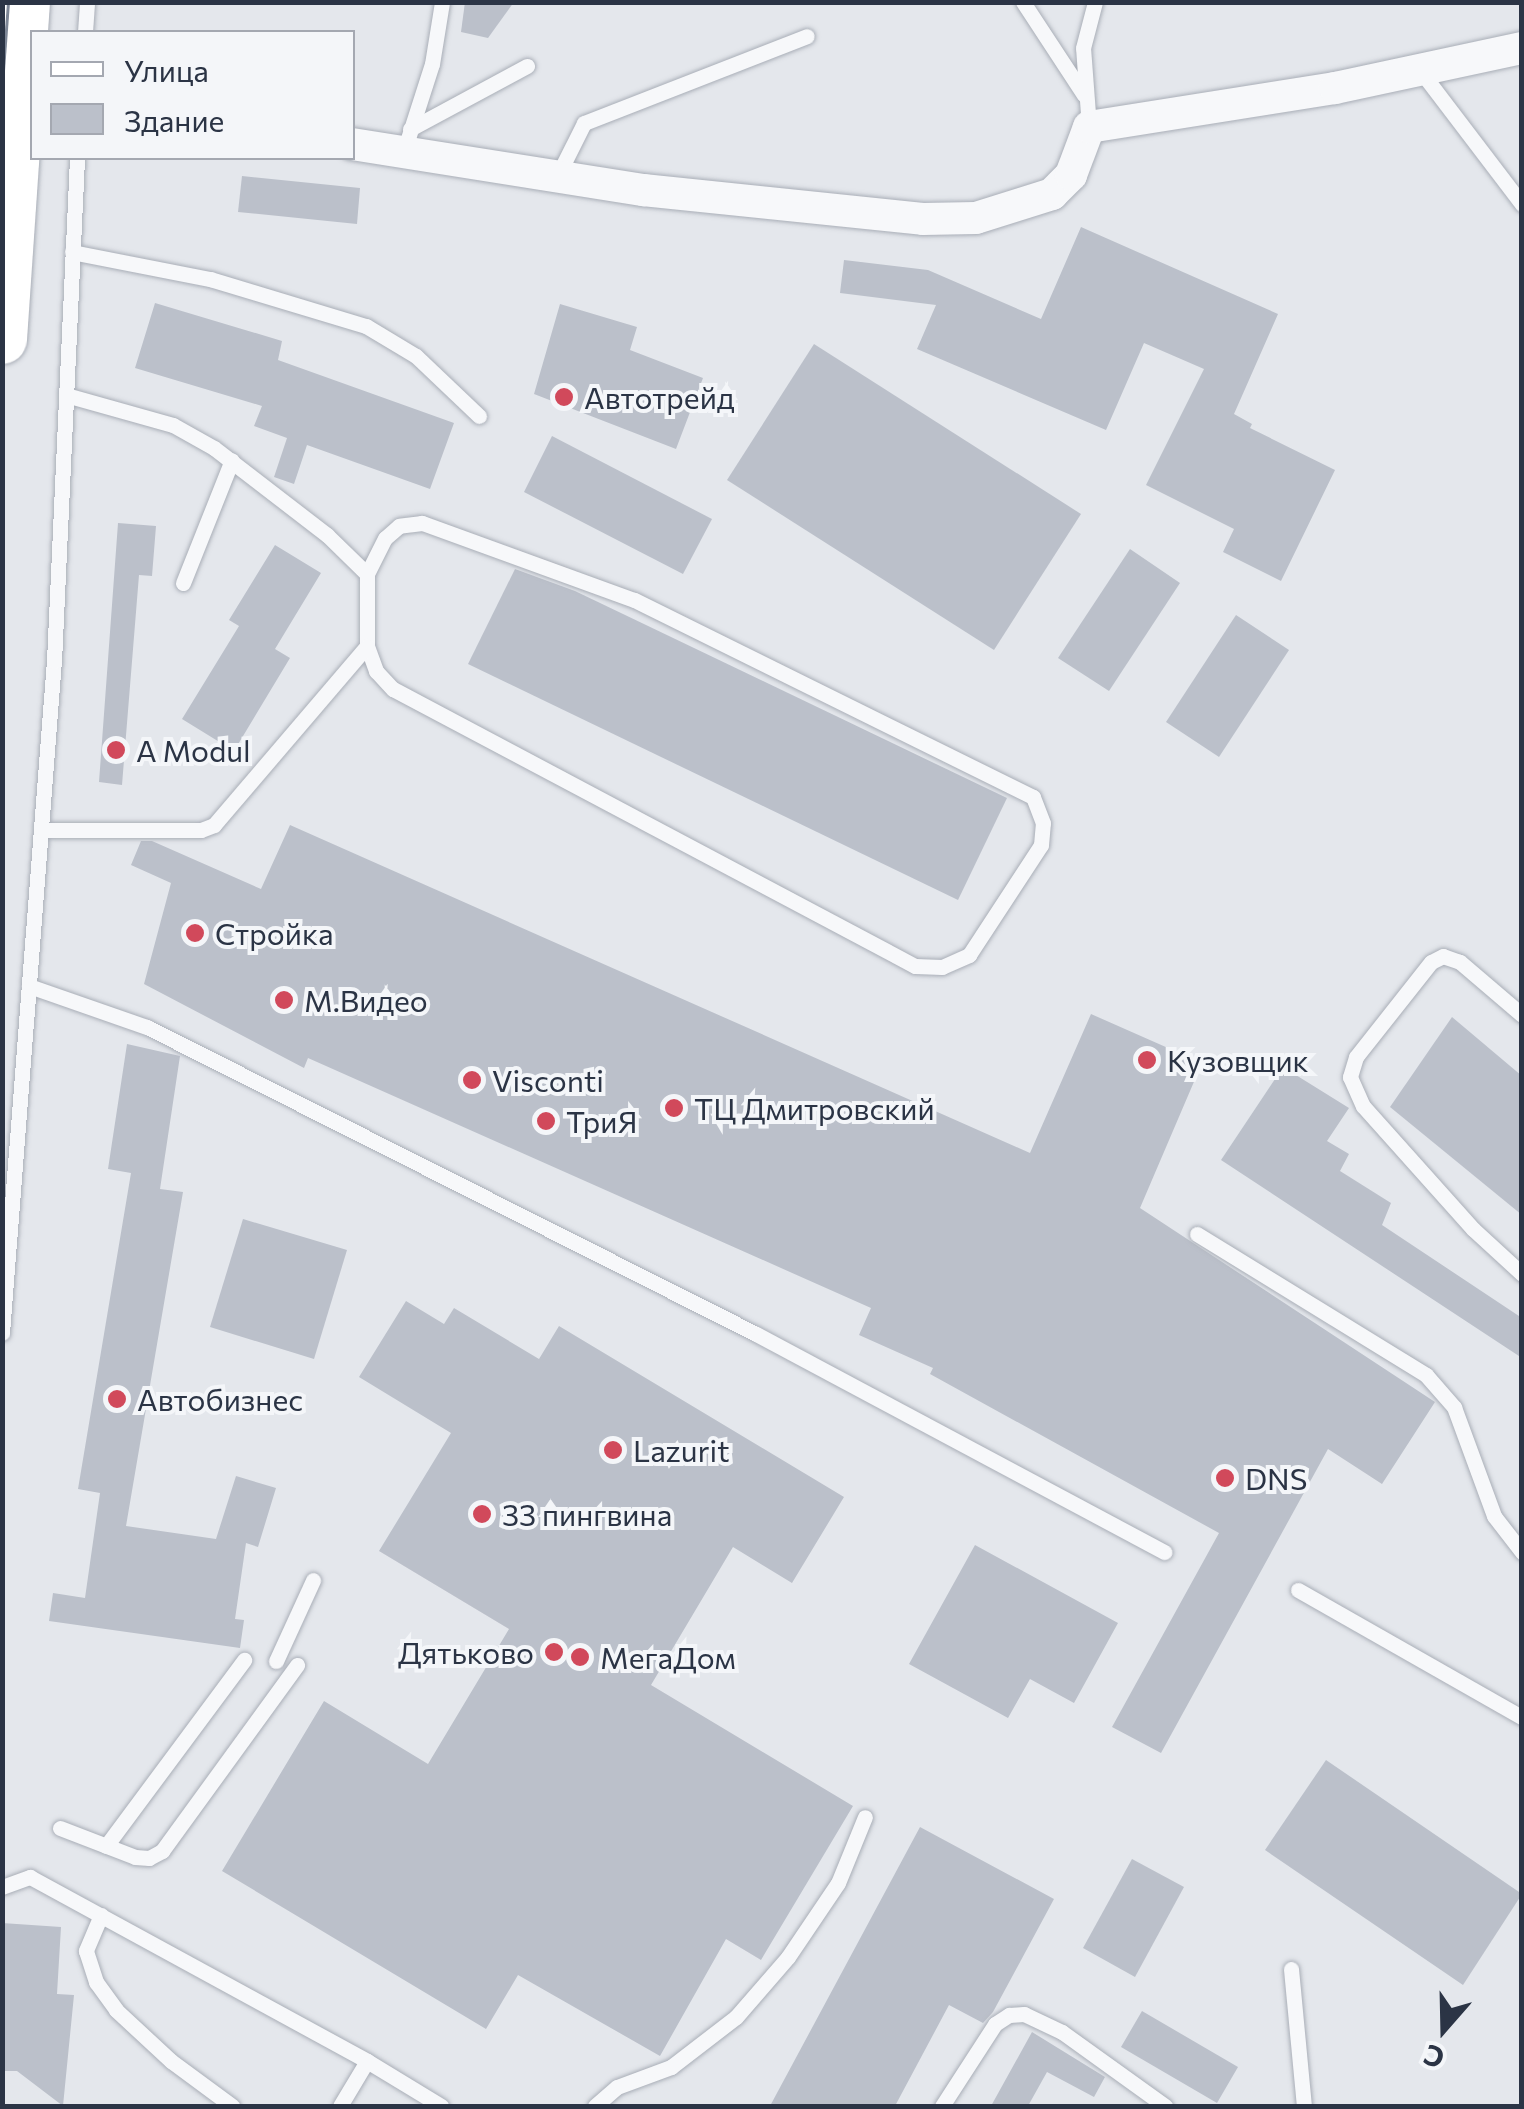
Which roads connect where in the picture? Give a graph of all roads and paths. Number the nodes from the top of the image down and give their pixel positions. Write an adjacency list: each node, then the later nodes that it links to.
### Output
1 (26, 2): 14 (main road)
2 (87, 2): 6 (lane)
3 (442, 2): 12 (lane)
4 (1024, 2): 11 (lane)
5 (1095, 2): 11 (lane)
6 (85, 30)
7 (807, 36): 16 (lane)
8 (1522, 48): 10 (street)
9 (527, 66): 12 (lane)
10 (1419, 70): 11 (street); 17 (lane)
11 (1087, 113): 16 (street)
12 (407, 140): 13 (street); 16 (street)
13 (355, 144)
14 (24, 146): 19 (main road)
15 (77, 160): 18 (lane)
16 (558, 175)
17 (1522, 204)
18 (72, 252): 20 (lane); 21 (lane)
19 (2, 339)
20 (66, 395): 22 (lane); 26 (lane)
21 (480, 416)
22 (232, 460): 23 (lane); 24 (lane)
23 (366, 574): 25 (lane); 25 (lane)
24 (183, 583)
25 (366, 646): 26 (lane)
26 (41, 830): 27 (lane)
27 (29, 986): 31 (lane); 32 (lane)
28 (1522, 1015): 30 (lane)
29 (1197, 1234): 33 (lane)
30 (1522, 1274)
31 (2, 1333)
32 (1165, 1552)
33 (1522, 1552)
34 (313, 1580): 37 (lane)
35 (1298, 1590): 39 (lane)
36 (244, 1660): 42 (lane)
37 (276, 1660)
38 (297, 1665): 42 (lane)
39 (1522, 1718)
40 (865, 1817): 50 (lane)
41 (60, 1828): 42 (lane)
42 (106, 1846)
43 (2, 1887): 44 (lane)
44 (100, 1916): 46 (lane); 47 (lane)
45 (1291, 1970): 53 (lane)
46 (367, 2061): 48 (lane); 49 (lane)
47 (232, 2106)
48 (340, 2106)
49 (442, 2106)
50 (595, 2106)
51 (942, 2106): 52 (lane)
52 (1165, 2106)
53 (1304, 2106)

